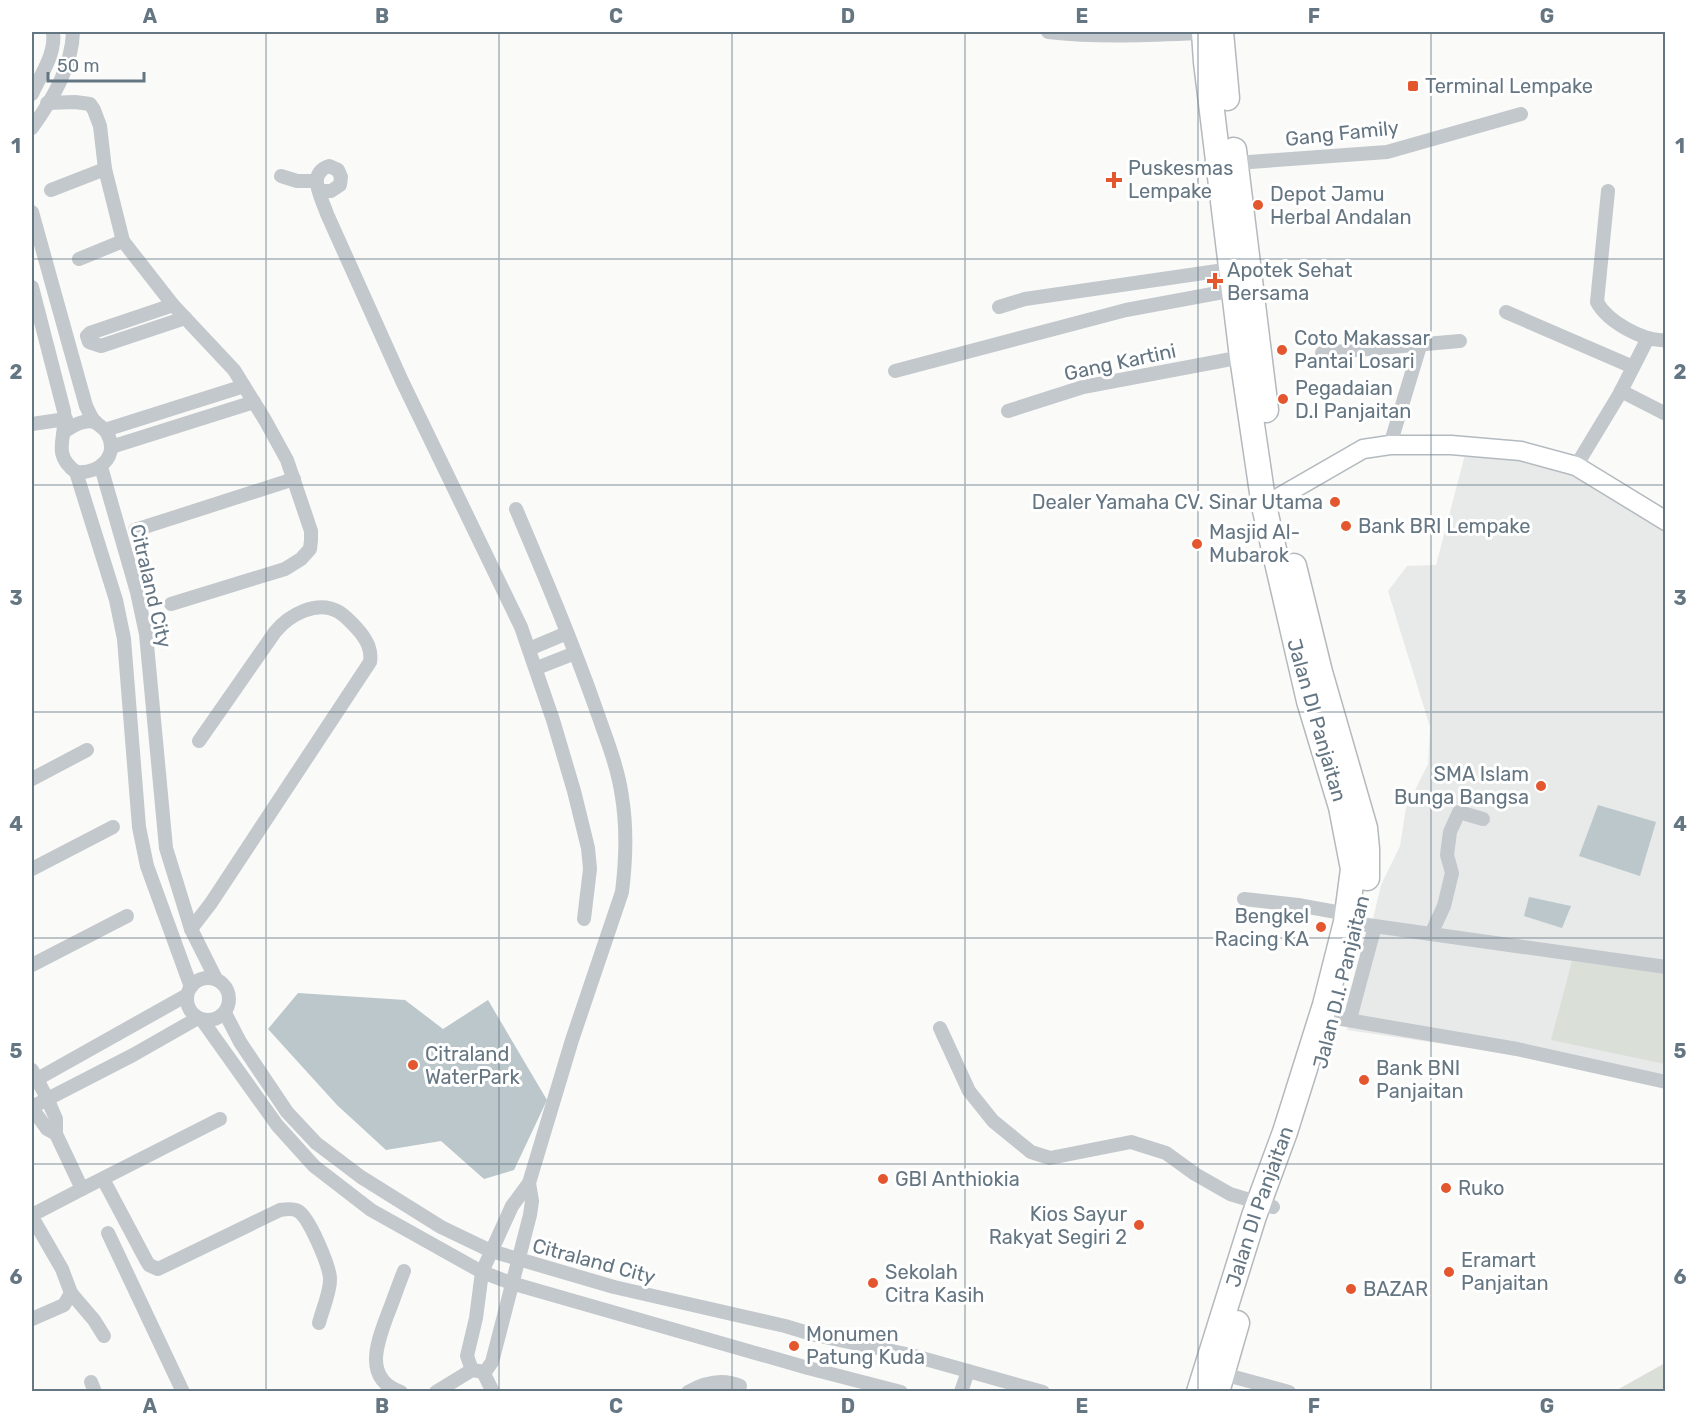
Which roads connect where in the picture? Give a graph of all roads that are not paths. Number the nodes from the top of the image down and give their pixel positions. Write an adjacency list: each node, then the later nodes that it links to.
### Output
1 (53, 32): 5 (street)
2 (73, 32): 6 (street)
3 (1048, 32): 4 (street)
4 (1210, 32): 9 (highway); 15 (highway, Jalan DI Panjaitan)
5 (32, 94)
6 (47, 104): 8 (street); 10 (street)
7 (1521, 114): 9 (street, Gang Family)
8 (32, 128)
9 (1236, 163): 15 (highway)
10 (105, 169): 12 (street); 16 (street)
11 (281, 176): 52 (street)
12 (51, 190)
13 (1608, 191): 24 (street)
14 (32, 212): 39 (street)
15 (1236, 238): 18 (highway, Jalan DI Panjaitan); 46 (highway)
16 (123, 241): 17 (street); 20 (street)
17 (79, 259)
18 (1233, 280): 21 (street); 29 (highway, Jalan DI Panjaitan); 31 (street)
19 (32, 287): 38 (street, Citraland City)
20 (173, 305): 23 (street); 23 (street)
21 (999, 307)
22 (1506, 312): 30 (street)
23 (185, 318): 32 (street)
24 (1648, 338): 25 (street); 30 (street)
25 (1665, 340)
26 (1460, 341): 27 (street)
27 (1420, 346): 28 (street); 40 (street)
28 (1322, 353)
29 (1242, 357): 35 (street, Gang Kartini); 46 (highway, Jalan DI Panjaitan)
30 (1633, 367): 33 (street)
31 (895, 371)
32 (244, 386): 34 (street); 39 (street)
33 (1621, 391): 36 (street); 42 (street)
34 (254, 402): 41 (street); 45 (street)
35 (1008, 411)
36 (1665, 414)
37 (32, 424): 38 (street)
38 (65, 425): 39 (street); 44 (street, Citraland City)
39 (101, 426): 41 (street)
40 (1390, 444): 42 (street); 46 (street)
41 (111, 447): 43 (street)
42 (1576, 466): 48 (street)
43 (101, 467): 44 (street); 62 (street, Citraland City)
44 (76, 472): 63 (street, Citraland City)
45 (294, 479): 49 (street); 50 (street)
46 (1271, 501): 66 (highway, Jalan DI Panjaitan)
47 (516, 509): 51 (street)
48 (1665, 521)
49 (135, 530)
50 (171, 604)
51 (567, 633): 52 (street); 53 (street)
52 (529, 649): 54 (street)
53 (575, 653): 54 (street); 86 (street)
54 (537, 668): 65 (street)
55 (199, 741): 67 (street)
56 (87, 750): 57 (street)
57 (32, 779)
58 (1483, 819): 68 (street)
59 (113, 827): 60 (street)
60 (32, 869)
61 (1244, 899): 66 (street)
62 (182, 901): 63 (street); 67 (street, Citraland City)
63 (161, 908): 72 (street, Citraland City)
64 (127, 916): 69 (street)
65 (584, 919)
66 (1357, 922): 68 (street); 74 (highway, Jalan D.I. Panjaitan); 88 (highway, Jalan DI Panjaitan)
67 (191, 929): 71 (street, Citraland City)
68 (1431, 934): 70 (street)
69 (32, 965)
70 (1665, 967)
71 (216, 979): 72 (street); 73 (street, Citraland City)
72 (189, 991): 75 (street, Citraland City); 76 (street)
73 (225, 1013): 75 (street); 91 (street, Citraland City)
74 (1343, 1018): 80 (street); 88 (highway, Jalan D.I. Panjaitan)
75 (200, 1019): 78 (street); 94 (street, Citraland City)
76 (139, 1022): 78 (street); 79 (street)
77 (940, 1028): 88 (street)
78 (151, 1045): 81 (street)
79 (33, 1077): 81 (street)
80 (1665, 1082)
81 (47, 1098): 82 (street); 84 (street)
82 (32, 1107): 84 (street)
83 (220, 1119): 85 (street)
84 (56, 1134): 87 (street)
85 (103, 1179): 87 (street); 98 (street)
86 (529, 1183): 91 (street); 92 (street)
87 (82, 1190): 89 (street)
88 (1266, 1205): 102 (highway, Jalan D.I. Panjaitan); 112 (highway, Jalan DI Panjaitan)
89 (32, 1216): 96 (street)
90 (108, 1233): 105 (street)
91 (491, 1251): 92 (street, Citraland City); 94 (street)
92 (519, 1261): 95 (street); 101 (street, Citraland City)
93 (404, 1271): 104 (street)
94 (482, 1272): 95 (street, Citraland City); 100 (street)
95 (511, 1283): 100 (street); 109 (street, Citraland City)
96 (71, 1293): 97 (street); 99 (street)
97 (32, 1319)
98 (319, 1323)
99 (104, 1335)
100 (478, 1371): 106 (street); 107 (street)
101 (968, 1371): 110 (street); 111 (street, Citraland City)
102 (1220, 1383): 113 (street)
103 (740, 1386): 108 (street)
104 (389, 1390)
105 (183, 1392)
106 (436, 1392)
107 (493, 1392)
108 (688, 1392)
109 (901, 1392)
110 (961, 1392)
111 (1043, 1392)
112 (1199, 1392)
113 (1289, 1392)

